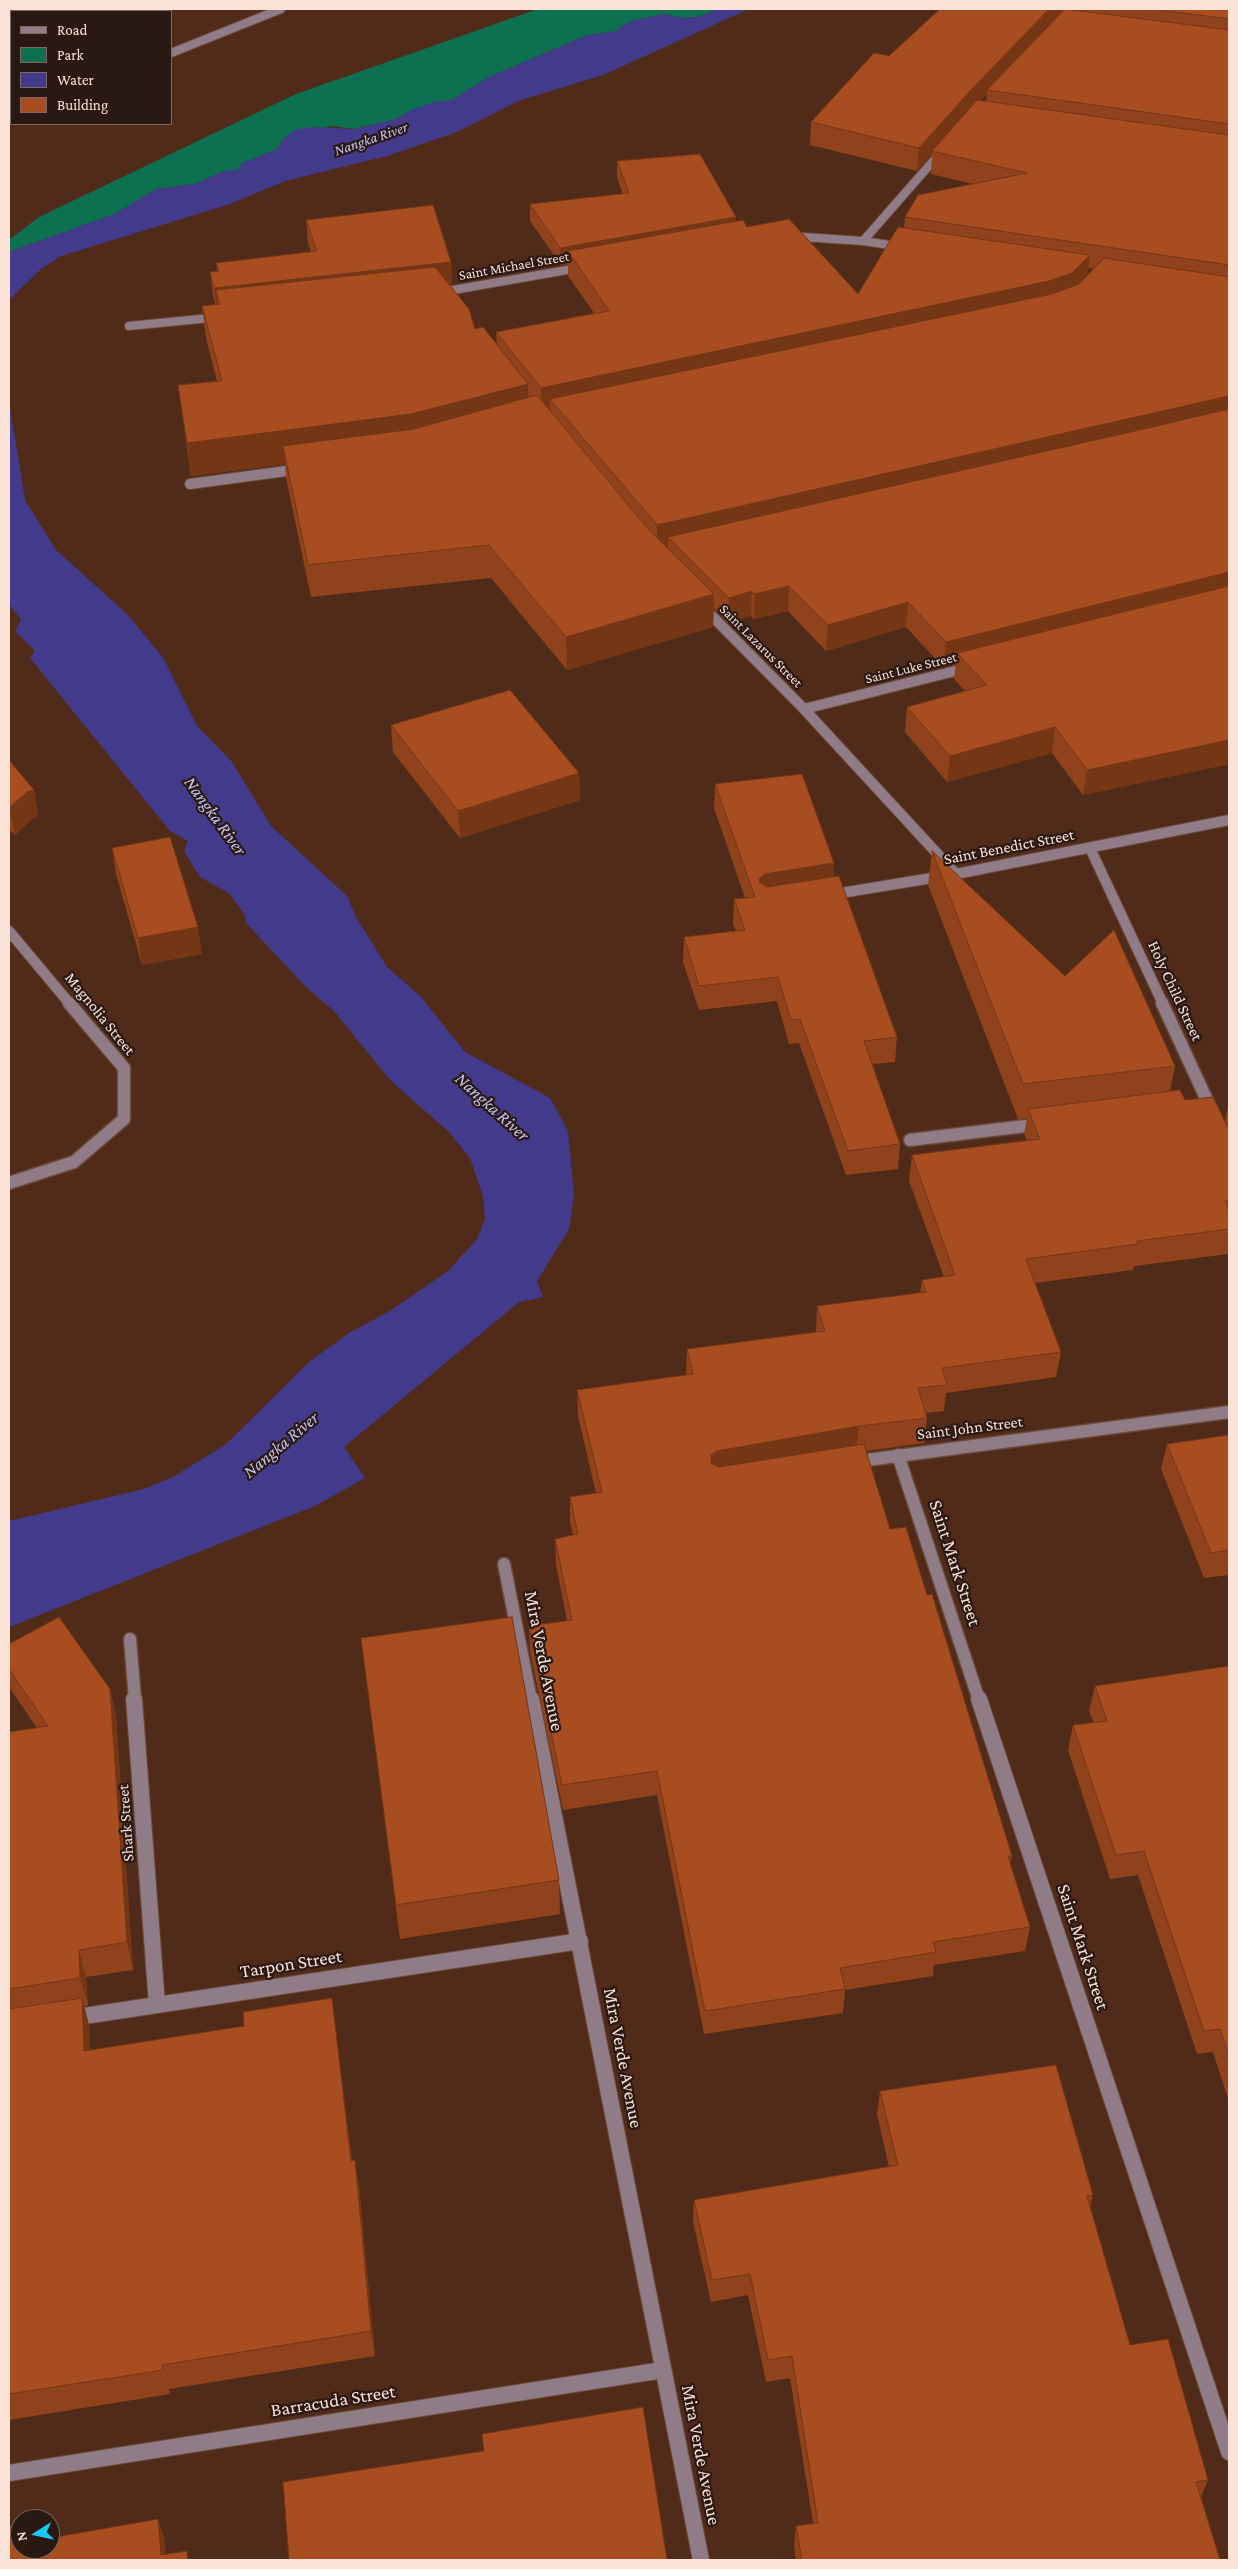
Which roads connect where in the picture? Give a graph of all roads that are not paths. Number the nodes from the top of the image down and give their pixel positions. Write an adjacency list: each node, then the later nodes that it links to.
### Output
1 (281, 9): 2 (street)
2 (172, 53)
3 (947, 146): 5 (street)
4 (778, 236): 5 (street)
5 (863, 241): 6 (street)
6 (912, 248)
7 (594, 265): 8 (street, Saint Michael Street)
8 (438, 296)
9 (226, 316): 10 (street)
10 (129, 326)
11 (307, 468): 12 (street)
12 (190, 484)
13 (695, 600): 15 (street, Saint Lazarus Street)
14 (978, 665): 15 (street, Saint Luke Street)
15 (804, 710): 18 (street, Saint Lazarus Street)
16 (1229, 820): 17 (street, Saint Benedict Street)
17 (1090, 848): 18 (street, Saint Benedict Street); 22 (street, Holy Child Street)
18 (956, 874): 19 (street, Saint Benedict Street)
19 (813, 897)
20 (9, 931): 24 (street, Magnolia Street)
21 (1055, 1122): 23 (street)
22 (1217, 1122)
23 (910, 1140)
24 (9, 1183)
25 (1229, 1412): 26 (street, Saint John Street)
26 (898, 1455): 27 (street, Saint John Street); 34 (street, Saint Mark Street)
27 (841, 1464)
28 (504, 1564): 30 (street, Mira Verde Avenue)
29 (130, 1639): 31 (street, Shark Street)
30 (580, 1941): 31 (street, Tarpon Street); 33 (street, Mira Verde Avenue)
31 (157, 2005): 32 (street, Tarpon Street)
32 (55, 2020)
33 (663, 2370): 35 (street, Barracuda Street); 36 (street, Mira Verde Avenue)
34 (1229, 2452)
35 (9, 2473)
36 (701, 2560)

